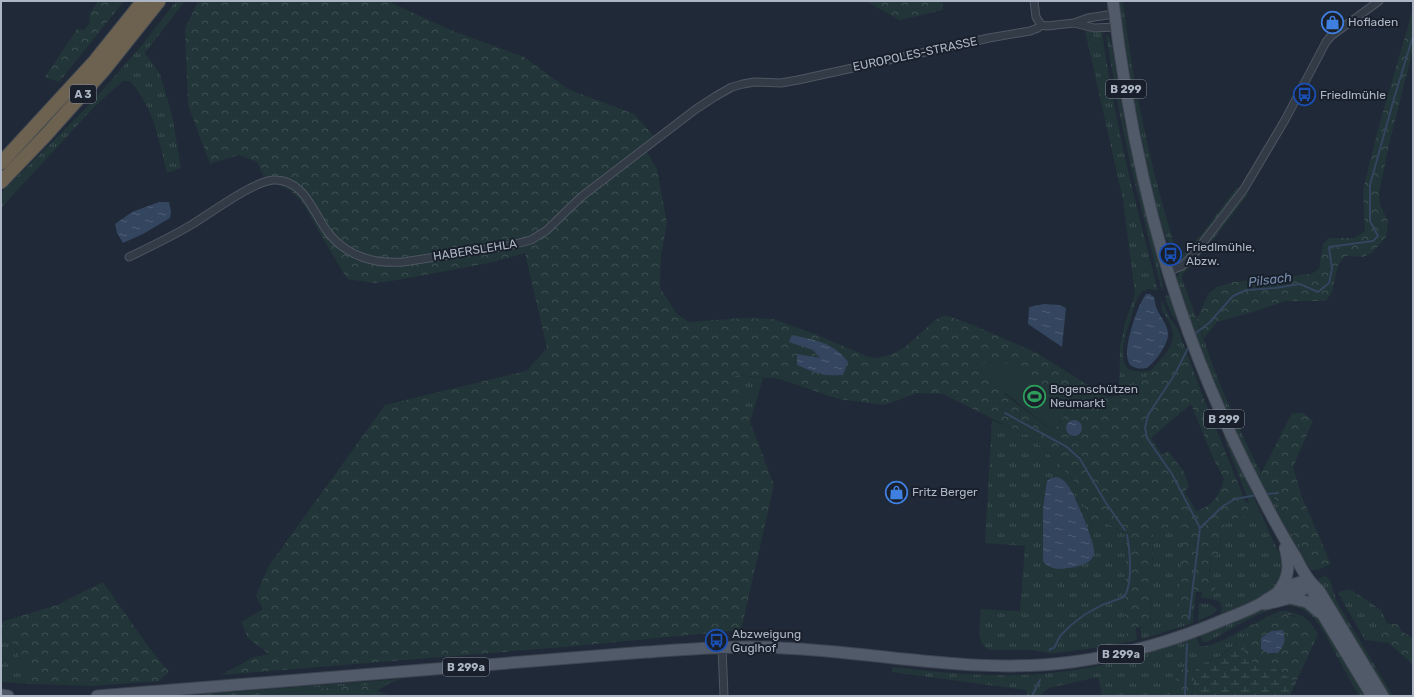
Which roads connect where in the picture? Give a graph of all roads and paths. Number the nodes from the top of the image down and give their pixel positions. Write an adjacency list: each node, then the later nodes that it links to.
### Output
1 (143, 1): 11 (highway, A 3)
2 (159, 1): 12 (highway, A 3)
3 (1034, 1): 8 (street)
4 (1112, 1): 6 (main road, B 299)
5 (1379, 1): 14 (street)
6 (1114, 14): 7 (street, EUROPOLES-STRASSE); 9 (main road, B 299)
7 (1074, 23): 8 (street, EUROPOLES-STRASSE); 9 (street, EUROPOLES-STRASSE)
8 (1041, 25): 10 (street, EUROPOLES-STRASSE)
9 (1116, 27): 14 (main road, B 299)
10 (754, 82): 13 (street, HABERSLEHLA)
11 (1, 163)
12 (1, 182)
13 (129, 257)
14 (1169, 271): 15 (main road, B 299)
15 (1280, 532): 16 (main road, B 299); 17 (main road, B 299a)
16 (1310, 581): 17 (main road, B 299a); 18 (main road, B 299a); 20 (main road, B 299); 27 (main road, B 299)
17 (1278, 592): 19 (main road, B 299a)
18 (1290, 598): 19 (main road, B 299a); 20 (main road, B 299a)
19 (1256, 606): 21 (main road, B 299a)
20 (1323, 615): 26 (main road, B 299)
21 (722, 647): 24 (main road, B 299a); 25 (street)
22 (1, 695): 23 (main road)
23 (8, 696)
24 (98, 696)
25 (724, 696)
26 (1372, 696)
27 (1383, 696)

